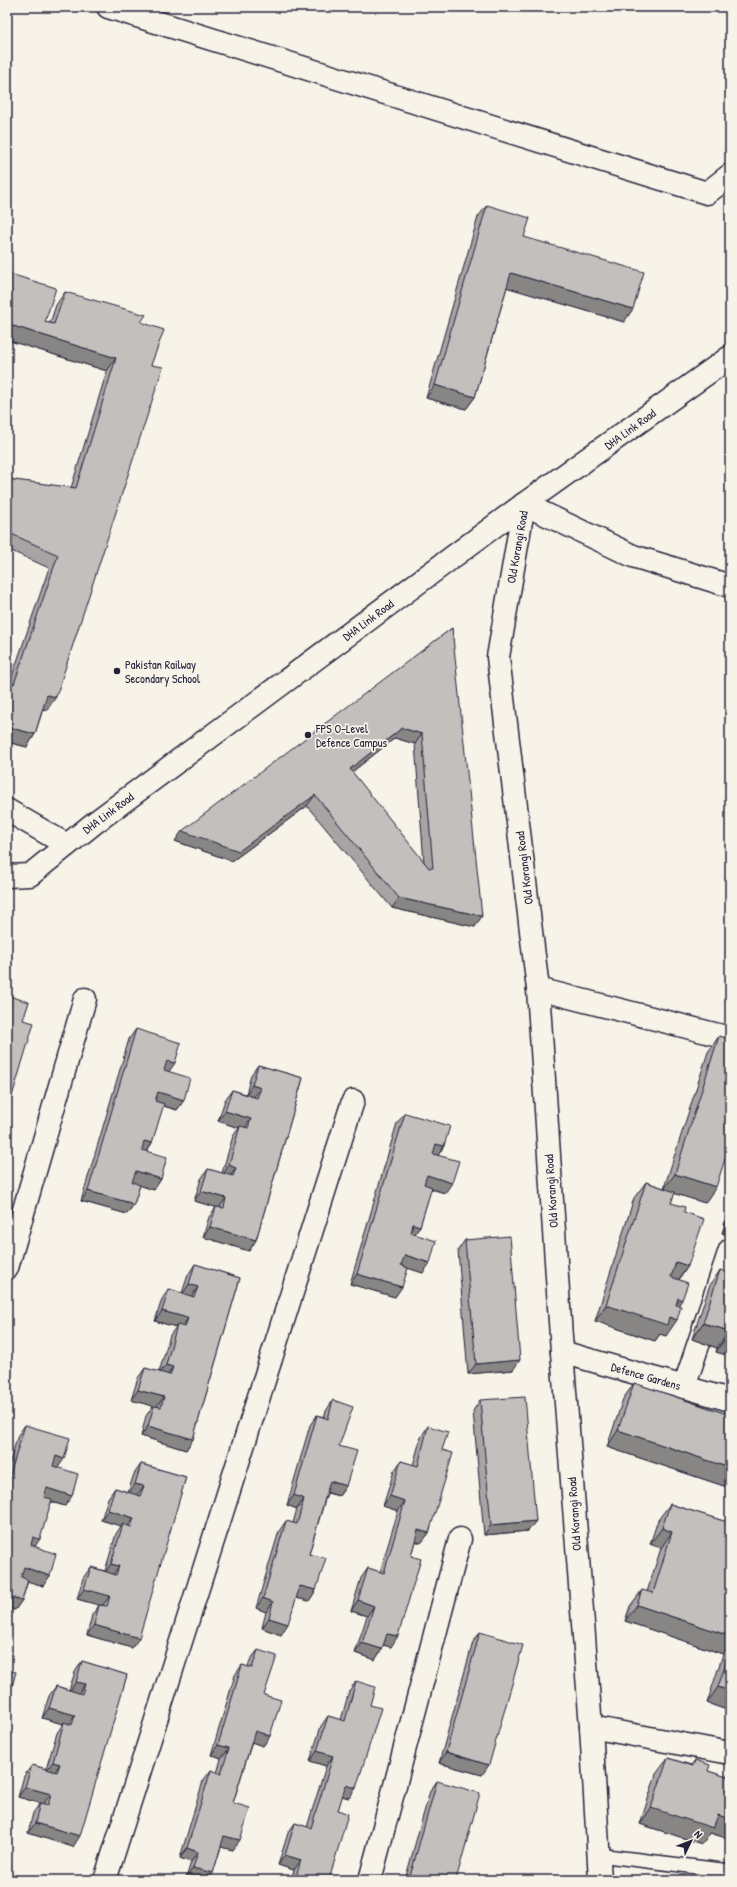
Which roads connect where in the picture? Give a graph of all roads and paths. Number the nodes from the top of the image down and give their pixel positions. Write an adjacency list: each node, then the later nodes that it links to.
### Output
1 (108, 7): 2 (street)
2 (730, 175)
3 (730, 357): 4 (street, DHA Link Road)
4 (524, 504): 5 (street); 7 (street, DHA Link Road); 9 (street, Old Korangi Road)
5 (730, 586)
6 (7, 810): 7 (street)
7 (67, 845): 8 (street, DHA Link Road)
8 (7, 876)
9 (538, 988): 11 (street); 15 (street, Old Korangi Road)
10 (85, 999): 14 (street)
11 (730, 1038)
12 (353, 1101): 23 (street)
13 (729, 1258): 16 (street)
14 (7, 1268)
15 (562, 1352): 16 (street, Defence Gardens); 19 (street, Old Korangi Road)
16 (684, 1387): 17 (street, Defence Gardens)
17 (730, 1400)
18 (460, 1539): 24 (street)
19 (591, 1727): 20 (street); 21 (street, Old Korangi Road)
20 (730, 1753)
21 (598, 1854): 22 (lane); 25 (street, Old Korangi Road)
22 (730, 1871)
23 (105, 1880)
24 (370, 1880)
25 (600, 1880)

